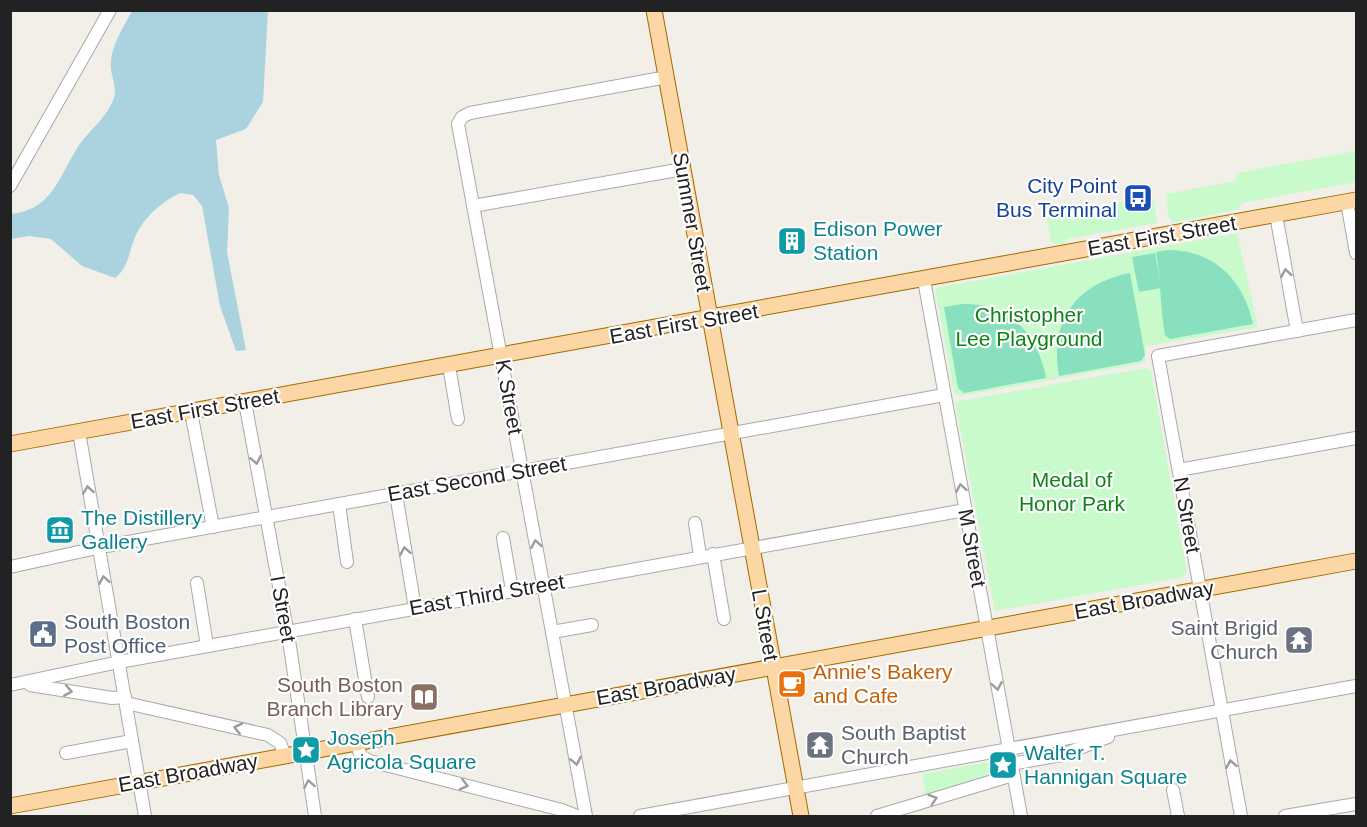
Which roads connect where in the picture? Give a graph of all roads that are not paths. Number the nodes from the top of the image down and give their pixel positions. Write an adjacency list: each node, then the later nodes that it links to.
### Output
1 (110, 10): 5 (street)
2 (654, 10): 3 (main road, Summer Street)
3 (667, 77): 4 (main road, Summer Street); 7 (street, K Street)
4 (683, 170): 7 (street); 11 (main road, Summer Street)
5 (10, 186)
6 (1352, 201): 8 (main road, East First Street); 9 (street)
7 (473, 206): 14 (street, K Street)
8 (1276, 215): 10 (main road, East First Street); 13 (street, one-way to 8)
9 (1356, 253)
10 (924, 280): 11 (main road, East First Street); 16 (street, M Street)
11 (710, 319): 14 (main road, East First Street); 21 (main road, Summer Street)
12 (1356, 320): 13 (street)
13 (1297, 331): 24 (street, N Street)
14 (501, 356): 15 (main road, East First Street); 25 (street, K Street)
15 (449, 366): 17 (main road, East First Street); 19 (street)
16 (944, 395): 21 (street, East Second Street); 28 (street, M Street, one-way to 16)
17 (245, 402): 18 (main road, East First Street); 29 (street, I Street, one-way to 29)
18 (191, 412): 20 (main road, East First Street); 31 (street)
19 (458, 419)
20 (79, 432): 23 (main road, East First Street); 34 (street, one-way to 20)
21 (731, 433): 25 (street, East Second Street); 33 (main road, L Street)
22 (1356, 438): 24 (street)
23 (10, 444)
24 (1179, 470): 41 (street, N Street)
25 (522, 471): 26 (street, East Second Street); 40 (street, K Street, one-way to 25)
26 (396, 494): 27 (street, East Second Street); 43 (street, one-way to 26)
27 (339, 504): 29 (street, East Second Street); 37 (street)
28 (965, 510): 33 (street, East Third Street); 47 (street, M Street)
29 (267, 517): 31 (street, East Second Street); 48 (street, I Street)
30 (695, 523): 35 (street)
31 (213, 527): 34 (street, East Second Street)
32 (503, 538): 42 (street)
33 (751, 547): 35 (street, East Third Street); 52 (main road, L Street)
34 (98, 548): 38 (street, East Second Street); 51 (street, one-way to 34)
35 (706, 555): 40 (street, East Third Street); 45 (street)
36 (1356, 561): 41 (main road, East Broadway)
37 (347, 562)
38 (10, 567)
39 (197, 583): 50 (street)
40 (543, 585): 42 (street, East Third Street); 49 (street, K Street)
41 (1200, 590): 47 (main road, East Broadway); 58 (street, N Street)
42 (512, 591): 43 (street, East Third Street)
43 (415, 608): 44 (street, East Third Street)
44 (355, 619): 48 (street, East Third Street); 55 (street)
45 (724, 619)
46 (592, 625): 49 (street)
47 (987, 628): 52 (main road, East Broadway); 62 (street, M Street, one-way to 62)
48 (287, 631): 50 (street, East Third Street); 63 (street, I Street)
49 (552, 632): 57 (street, K Street)
50 (207, 646): 51 (street, East Third Street)
51 (119, 662): 53 (street, East Third Street); 56 (street)
52 (772, 667): 57 (main road, East Broadway); 68 (main road, L Street)
53 (10, 685): 56 (street, one-way to 56)
54 (1356, 686): 58 (street)
55 (368, 697)
56 (125, 700): 60 (street); 65 (street, one-way to 56)
57 (565, 705): 61 (main road, East Broadway); 75 (street, K Street, one-way to 75)
58 (1222, 711): 59 (street); 81 (street, N Street, one-way to 58)
59 (1137, 726): 62 (street); 66 (street)
60 (132, 741): 64 (street); 67 (street)
61 (356, 743): 63 (main road, East Broadway); 74 (street, one-way to 74)
62 (1009, 750): 66 (street, M Street); 68 (street)
63 (305, 752): 65 (main road, East Broadway); 73 (street, I Street, one-way to 63)
64 (66, 753)
65 (285, 756): 67 (main road, East Broadway)
66 (1012, 770): 78 (street, one-way to 66); 79 (street, M Street)
67 (140, 782): 71 (main road, East Broadway); 72 (street)
68 (794, 789): 76 (street); 77 (main road, L Street)
69 (1173, 790): 80 (street)
70 (1356, 804): 82 (street)
71 (10, 806)
72 (146, 816)
73 (315, 816)
74 (577, 816)
75 (586, 816)
76 (640, 816)
77 (801, 816)
78 (877, 816)
79 (1021, 816)
80 (1178, 816)
81 (1241, 816)
82 (1286, 816)

